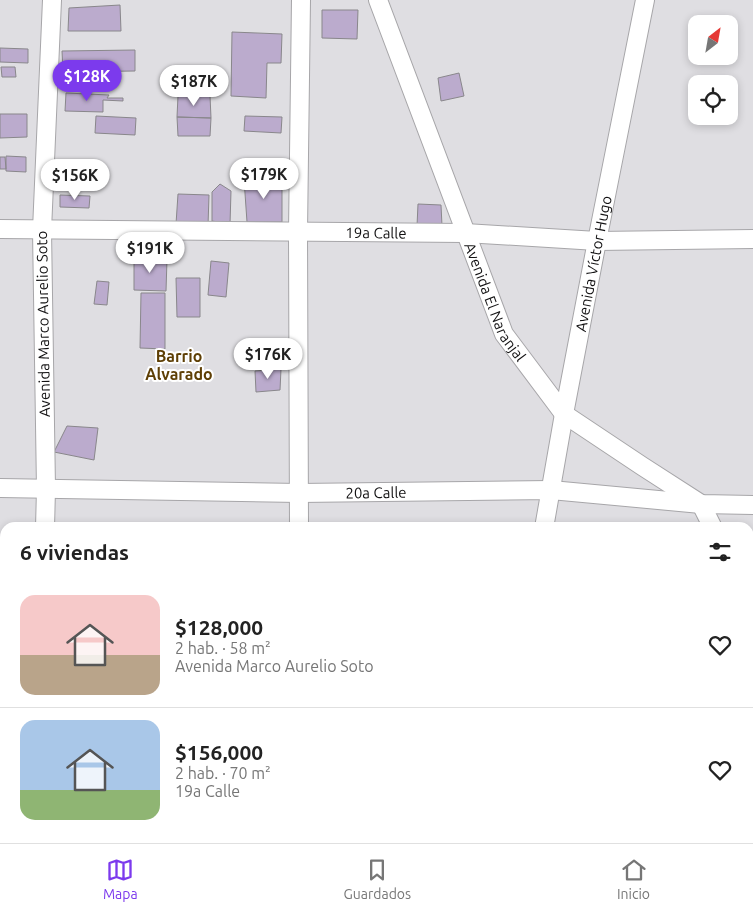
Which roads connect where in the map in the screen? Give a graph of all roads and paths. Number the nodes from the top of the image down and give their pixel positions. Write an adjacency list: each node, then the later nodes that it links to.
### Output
1 (52, 0): 6 (street, Avenida Marco Aurelio Soto)
2 (301, 0): 7 (street)
3 (378, 0): 8 (street, Avenida El Naranjal)
4 (645, 0): 10 (street, Avenida Víctor Hugo)
5 (0, 229): 6 (street, 19a Calle)
6 (42, 230): 7 (street, 19a Calle); 13 (street, Avenida Marco Aurelio Soto)
7 (298, 232): 8 (street, 19a Calle); 15 (street)
8 (465, 233): 10 (street, 19a Calle); 11 (street, Avenida El Naranjal)
9 (753, 239): 10 (street, 19a Calle)
10 (597, 241): 11 (street, Avenida Víctor Hugo)
11 (564, 414): 14 (street, Avenida Víctor Hugo); 16 (street, Avenida El Naranjal)
12 (0, 488): 13 (street, 20a Calle)
13 (46, 489): 15 (street, 20a Calle); 18 (street, Avenida Marco Aurelio Soto)
14 (551, 490): 15 (street, 20a Calle); 16 (street, 20a Calle); 20 (street, Avenida Víctor Hugo)
15 (299, 493): 19 (street)
16 (701, 504): 17 (street, 20a Calle); 21 (street, Avenida El Naranjal)
17 (753, 505)
18 (45, 522)
19 (299, 522)
20 (545, 522)
21 (711, 522)

